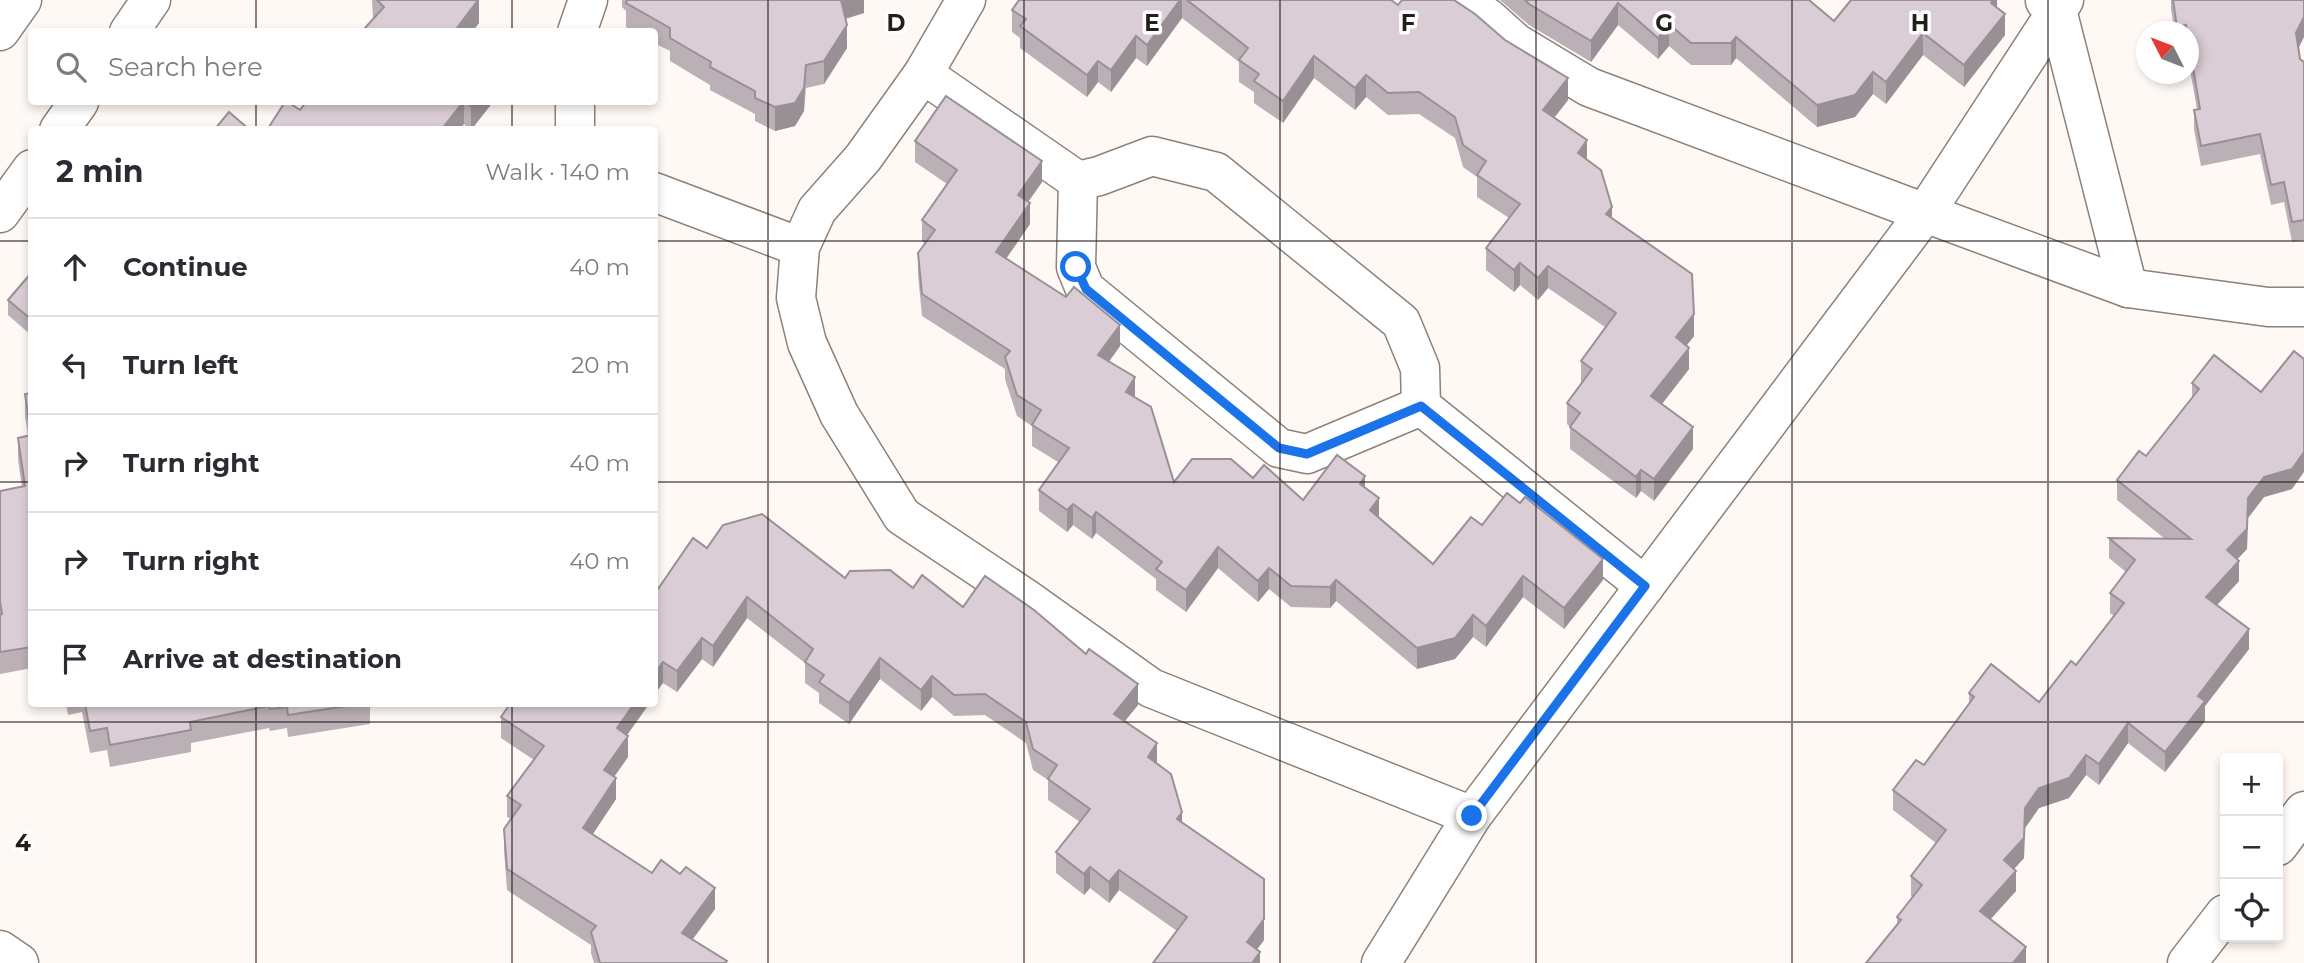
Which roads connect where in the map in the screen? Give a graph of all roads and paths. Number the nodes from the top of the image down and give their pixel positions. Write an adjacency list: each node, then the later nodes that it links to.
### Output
1 (22, 0): 9 (main road)
2 (151, 0): 7 (main road)
3 (588, 0): 8 (main road)
4 (966, 0): 10 (main road)
5 (1460, 0): 19 (main road)
6 (2055, 3): 19 (main road); 21 (main road)
7 (132, 28)
8 (578, 28)
9 (0, 31)
10 (923, 74): 16 (main road); 20 (main road)
11 (77, 105): 13 (main road)
12 (575, 105): 14 (main road)
13 (62, 126)
14 (575, 126)
15 (28, 179): 18 (main road)
16 (1078, 181): 23 (main road); 23 (main road)
17 (658, 194): 20 (main road)
18 (0, 213)
19 (1924, 214): 21 (main road); 24 (main road)
20 (800, 247): 26 (main road)
21 (2128, 288): 22 (main road)
22 (2304, 307)
23 (1421, 406): 24 (main road)
24 (1645, 586): 26 (main road)
25 (2304, 811): 27 (main road)
26 (1472, 816): 31 (main road)
27 (2283, 839)
28 (2220, 920): 32 (main road)
29 (0, 950): 30 (main road)
30 (19, 963)
31 (1381, 963)
32 (2187, 963)

